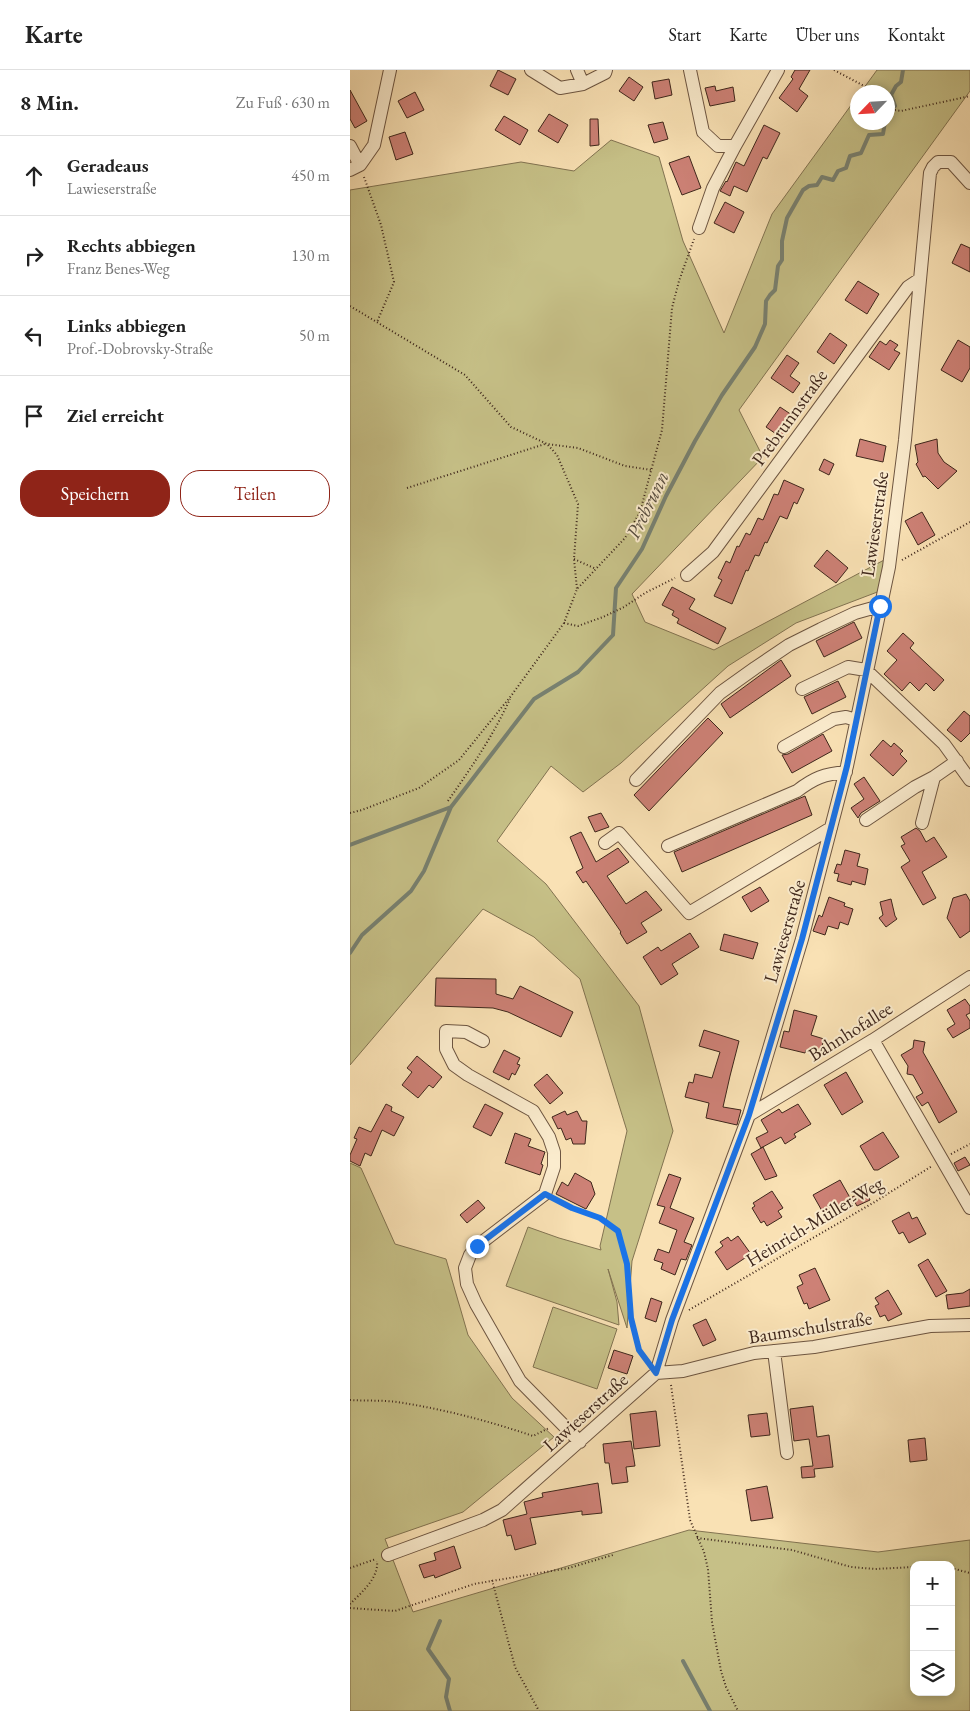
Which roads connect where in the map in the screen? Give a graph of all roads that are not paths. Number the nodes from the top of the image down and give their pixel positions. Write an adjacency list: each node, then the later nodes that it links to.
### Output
1 (390, 70): 10 (street)
2 (532, 70): 7 (street)
3 (577, 70): 7 (street)
4 (606, 70): 7 (street)
5 (690, 70): 9 (street)
6 (778, 70): 9 (street)
7 (583, 84)
8 (350, 146): 10 (street)
9 (735, 146): 12 (street)
10 (355, 167)
11 (970, 183): 13 (street, Lawieserstraße)
12 (699, 228)
13 (920, 279): 14 (street, Prebrunnstraße); 15 (street, Lawieserstraße)
14 (687, 576)
15 (880, 606): 16 (street, Lawieserstraße); 23 (street)
16 (866, 670): 17 (street); 18 (street, Lawieserstraße); 20 (street)
17 (802, 689)
18 (856, 720): 19 (street); 21 (street, Lawieserstraße)
19 (784, 747)
20 (957, 761): 22 (street); 24 (street)
21 (846, 772): 27 (street, Lawieserstraße); 29 (street)
22 (934, 777): 25 (street); 26 (street)
23 (636, 780)
24 (970, 780)
25 (866, 820)
26 (922, 823)
27 (831, 828): 28 (street); 33 (street, Lawieserstraße)
28 (605, 843)
29 (668, 846)
30 (970, 978): 31 (street, Bahnhofallee)
31 (873, 1040): 33 (street, Bahnhofallee); 34 (street)
32 (483, 1041): 38 (street)
33 (749, 1115): 37 (street, Lawieserstraße)
34 (970, 1208)
35 (970, 1325): 36 (street, Baumschulstraße)
36 (774, 1351): 37 (street, Baumschulstraße); 39 (street)
37 (662, 1373): 38 (street, Lawieserstraße)
38 (580, 1442): 40 (street, Lawieserstraße)
39 (788, 1453)
40 (382, 1557)

